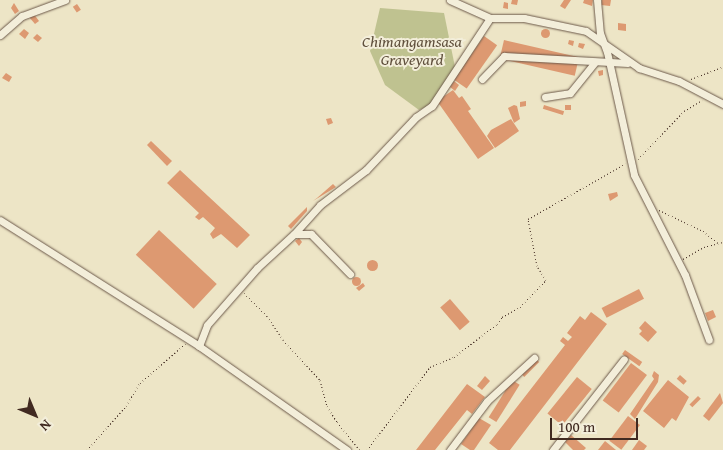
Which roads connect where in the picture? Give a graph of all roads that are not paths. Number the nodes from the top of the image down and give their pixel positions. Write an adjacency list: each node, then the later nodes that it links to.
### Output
1 (64, 0): 5 (street)
2 (450, 0): 4 (street)
3 (598, 0): 6 (street)
4 (490, 18): 6 (street); 14 (street)
5 (0, 35)
6 (604, 44): 7 (street); 9 (street)
7 (608, 61): 8 (street); 9 (street); 16 (street)
8 (595, 62): 10 (street); 11 (street)
9 (633, 65): 12 (street)
10 (482, 79)
11 (546, 97)
12 (723, 104)
13 (0, 220): 17 (street)
14 (294, 234): 15 (street); 17 (street)
15 (350, 274)
16 (709, 340)
17 (199, 346): 20 (street)
18 (534, 358): 21 (street)
19 (624, 359): 22 (street)
20 (347, 450)
21 (450, 450)
22 (553, 450)

